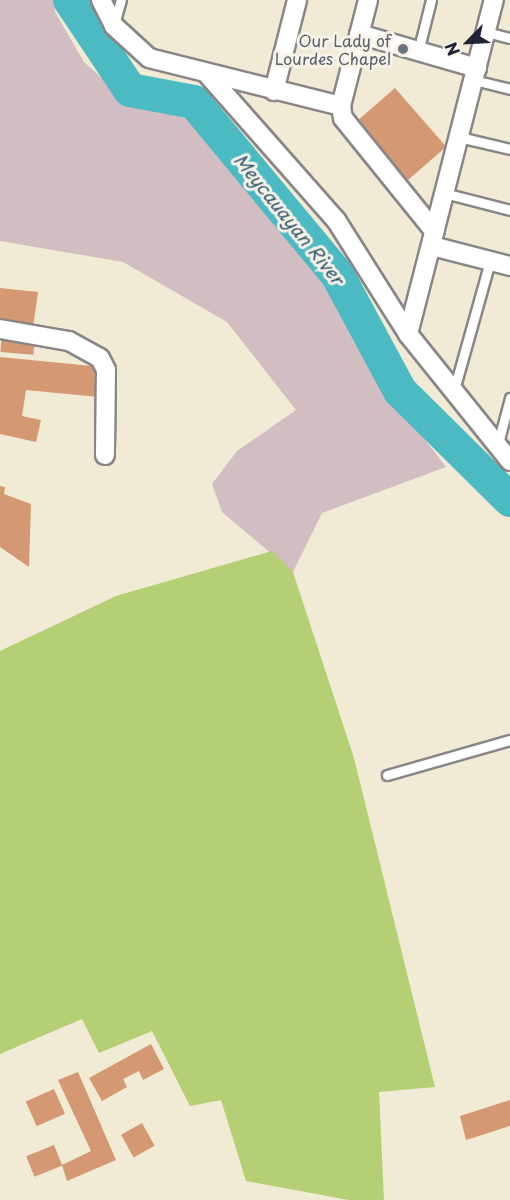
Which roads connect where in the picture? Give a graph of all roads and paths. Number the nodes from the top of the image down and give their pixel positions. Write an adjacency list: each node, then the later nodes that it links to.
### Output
1 (101, 0): 7 (street)
2 (121, 0): 7 (lane)
3 (297, 0): 15 (street)
4 (368, 0): 9 (street)
5 (431, 0): 11 (lane)
6 (494, 0): 8 (street)
7 (114, 26): 13 (street)
8 (486, 32): 10 (lane); 12 (street)
9 (359, 34): 11 (street); 16 (street)
10 (510, 38)
11 (418, 52): 12 (street)
12 (475, 74): 14 (lane); 17 (street)
13 (208, 75): 15 (street); 25 (street)
14 (510, 89)
15 (274, 91): 16 (street)
16 (341, 106): 21 (street)
17 (459, 136): 18 (lane); 19 (street)
18 (510, 149)
19 (444, 193): 20 (lane); 21 (street)
20 (510, 210)
21 (433, 239): 22 (street); 25 (street)
22 (490, 261): 23 (street); 26 (lane)
23 (510, 266)
24 (0, 329): 28 (street)
25 (408, 334): 26 (street)
26 (453, 396): 29 (street)
27 (510, 398): 29 (lane)
28 (105, 455)
29 (503, 455)
30 (510, 740): 31 (lane)
31 (387, 775)

